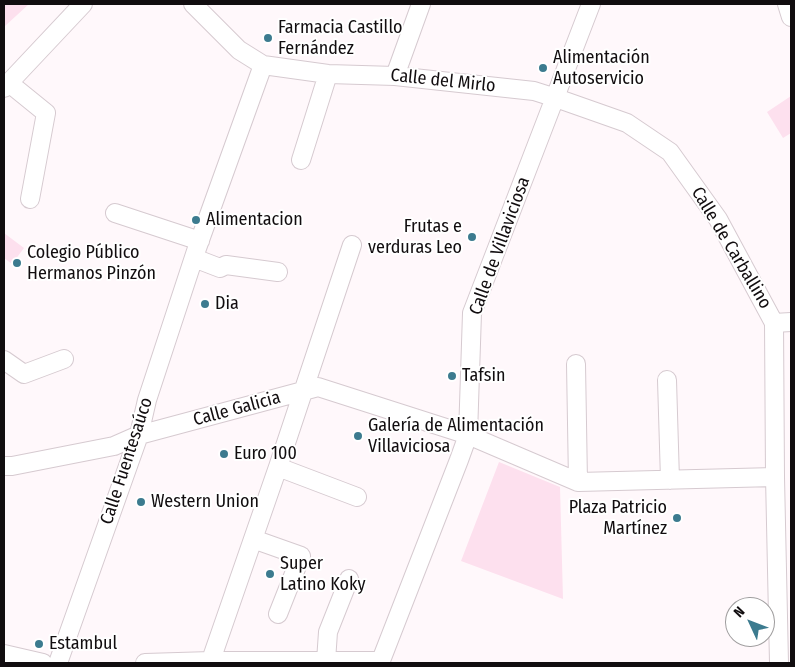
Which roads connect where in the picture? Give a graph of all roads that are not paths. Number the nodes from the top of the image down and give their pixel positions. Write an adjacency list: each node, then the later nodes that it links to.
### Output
1 (83, 4): 10 (street)
2 (193, 4): 7 (street, Calle del Mirlo)
3 (421, 4): 9 (street)
4 (591, 4): 11 (street, Calle de Villaviciosa)
5 (787, 4): 6 (street)
6 (791, 17)
7 (262, 65): 8 (street, Calle del Mirlo); 15 (street, Calle Fuentesaúco)
8 (328, 74): 9 (street, Calle del Mirlo); 12 (street)
9 (395, 76): 11 (street, Calle del Mirlo)
10 (6, 85): 13 (street)
11 (556, 98): 19 (street, Calle de Carballino); 26 (street, Calle de Villaviciosa)
12 (301, 160)
13 (30, 199)
14 (115, 212): 15 (street)
15 (200, 241): 17 (street, Calle Fuentesaúco)
16 (352, 245): 24 (street)
17 (194, 258): 18 (street); 25 (street, Calle Fuentesaúco)
18 (278, 272)
19 (783, 322): 29 (street, Calle de Carballino)
20 (64, 359): 21 (street)
21 (4, 360)
22 (576, 364): 31 (street)
23 (667, 380): 30 (street)
24 (303, 391): 25 (street, Calle Galicia); 26 (street, Calle Galicia); 28 (street)
25 (139, 435): 27 (street, Calle Galicia); 41 (street, Calle Fuentesaúco)
26 (468, 435): 31 (street, Calle Galicia); 39 (street, Calle de Villaviciosa)
27 (4, 466)
28 (278, 467): 32 (street); 33 (street)
29 (775, 477): 30 (street); 43 (street, Calle de Carballino)
30 (670, 480): 31 (street)
31 (578, 482)
32 (357, 497)
33 (253, 538): 35 (street); 38 (street)
34 (349, 579): 37 (street)
35 (278, 614)
36 (4, 654): 40 (street)
37 (326, 661): 38 (street); 39 (street)
38 (210, 662): 42 (street)
39 (380, 662)
40 (43, 663)
41 (58, 663)
42 (146, 663)
43 (779, 663)

